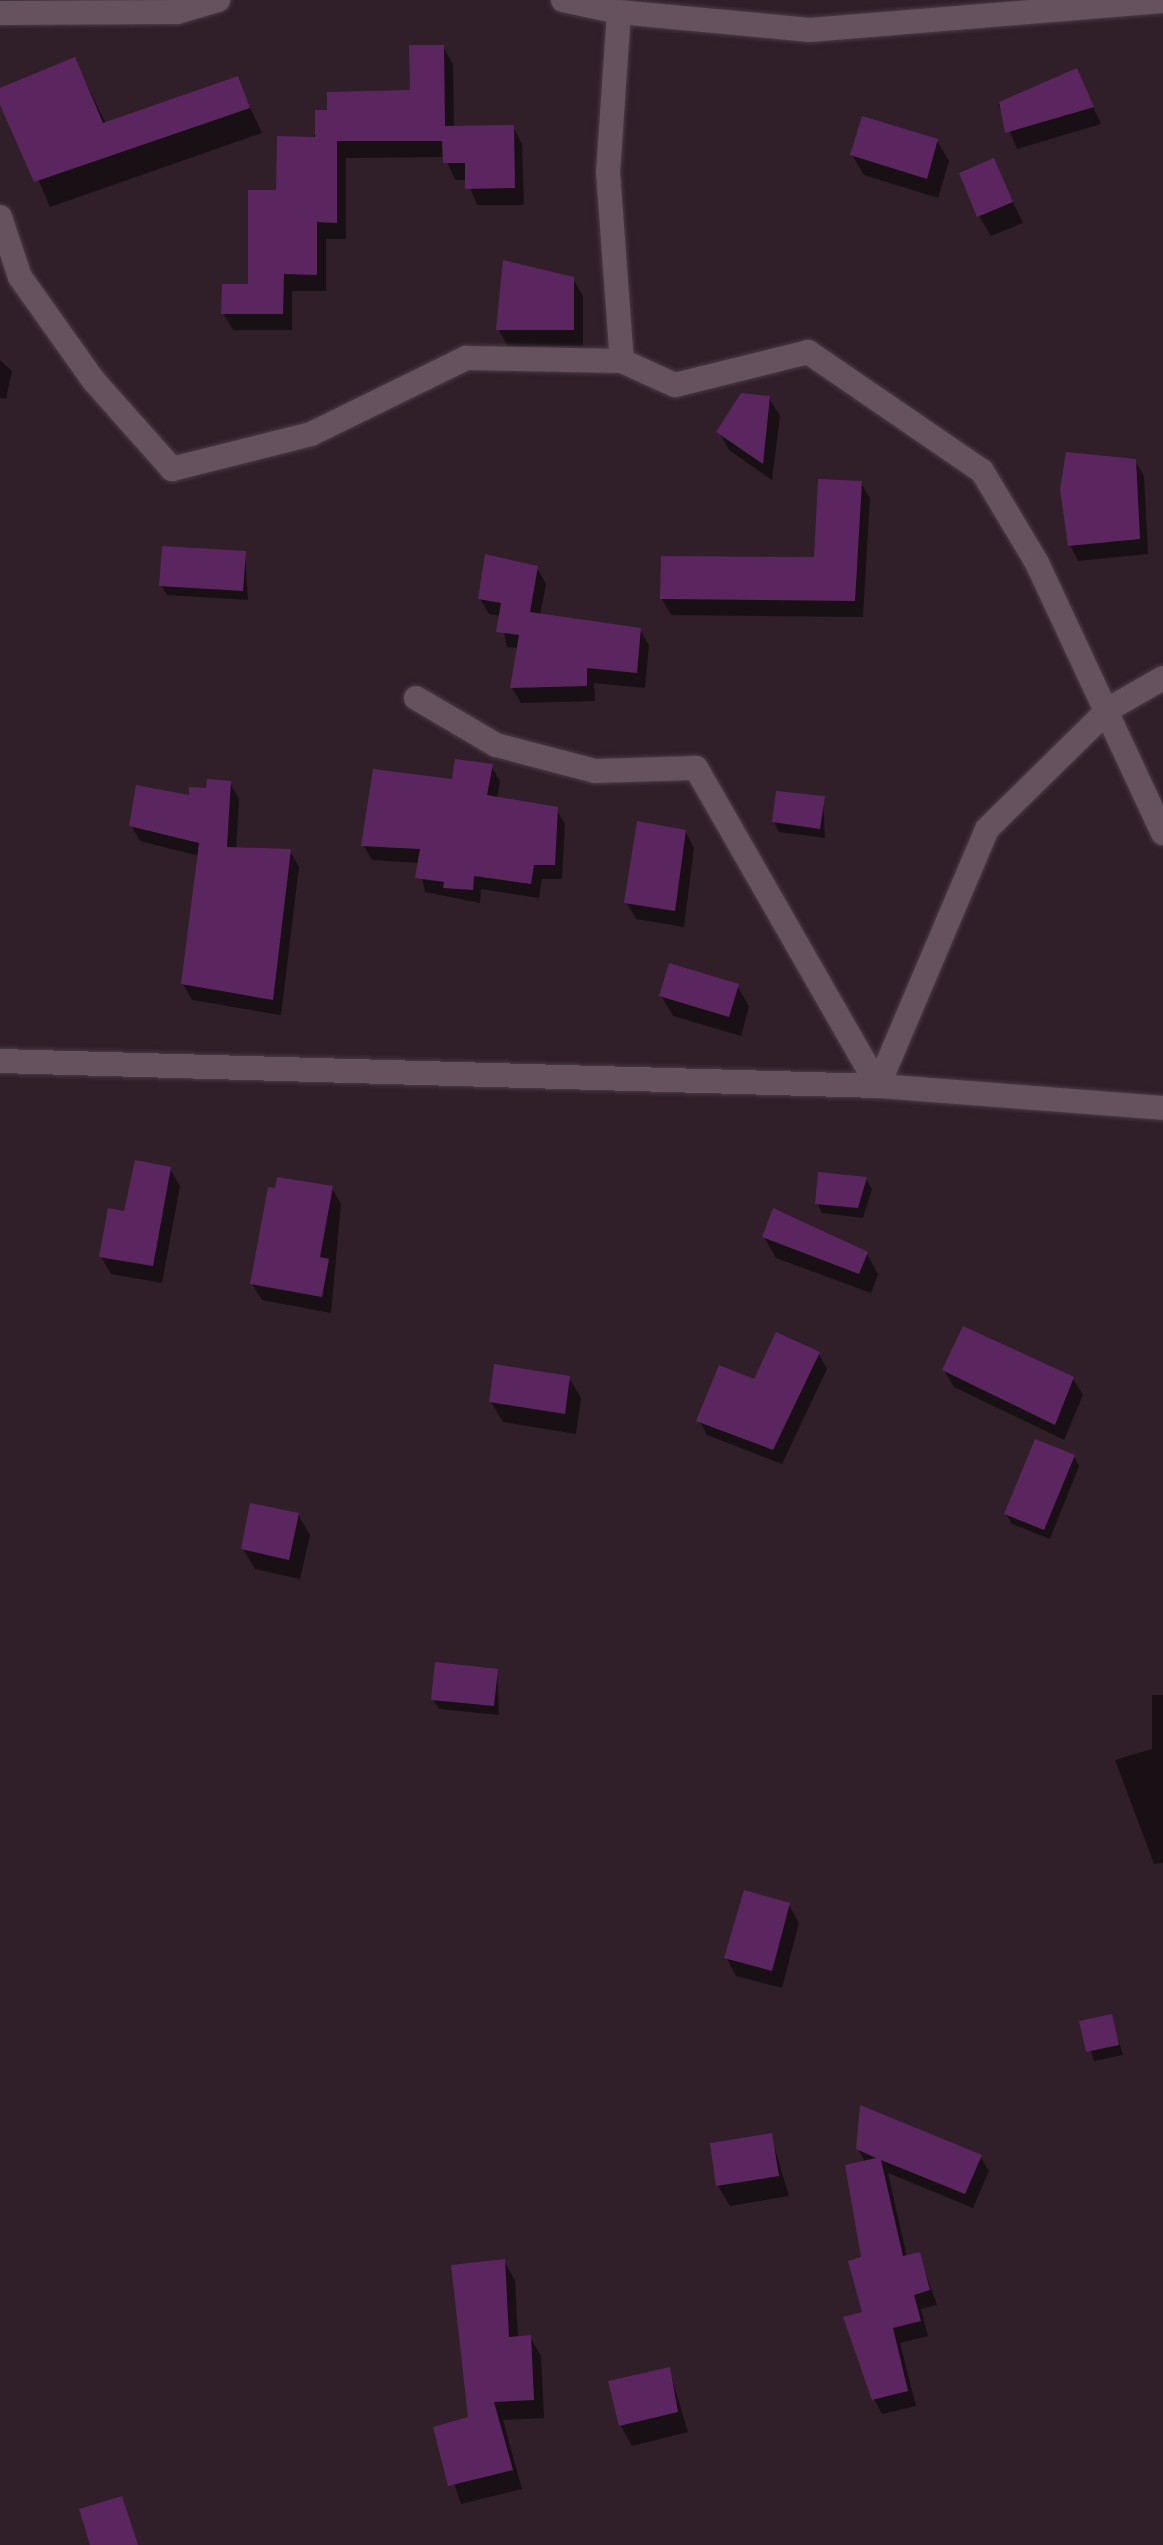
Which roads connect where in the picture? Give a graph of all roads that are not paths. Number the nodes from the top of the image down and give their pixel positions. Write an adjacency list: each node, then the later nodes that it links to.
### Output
1 (218, 0): 5 (street)
2 (563, 0): 4 (street)
3 (1163, 1): 4 (street)
4 (619, 12): 7 (street)
5 (0, 13)
6 (0, 217): 7 (street)
7 (622, 361): 10 (street)
8 (1163, 678): 10 (street)
9 (416, 698): 13 (street)
10 (1109, 709): 11 (street); 13 (street)
11 (1163, 833)
12 (0, 1061): 13 (street)
13 (878, 1086): 14 (street)
14 (1163, 1108)

